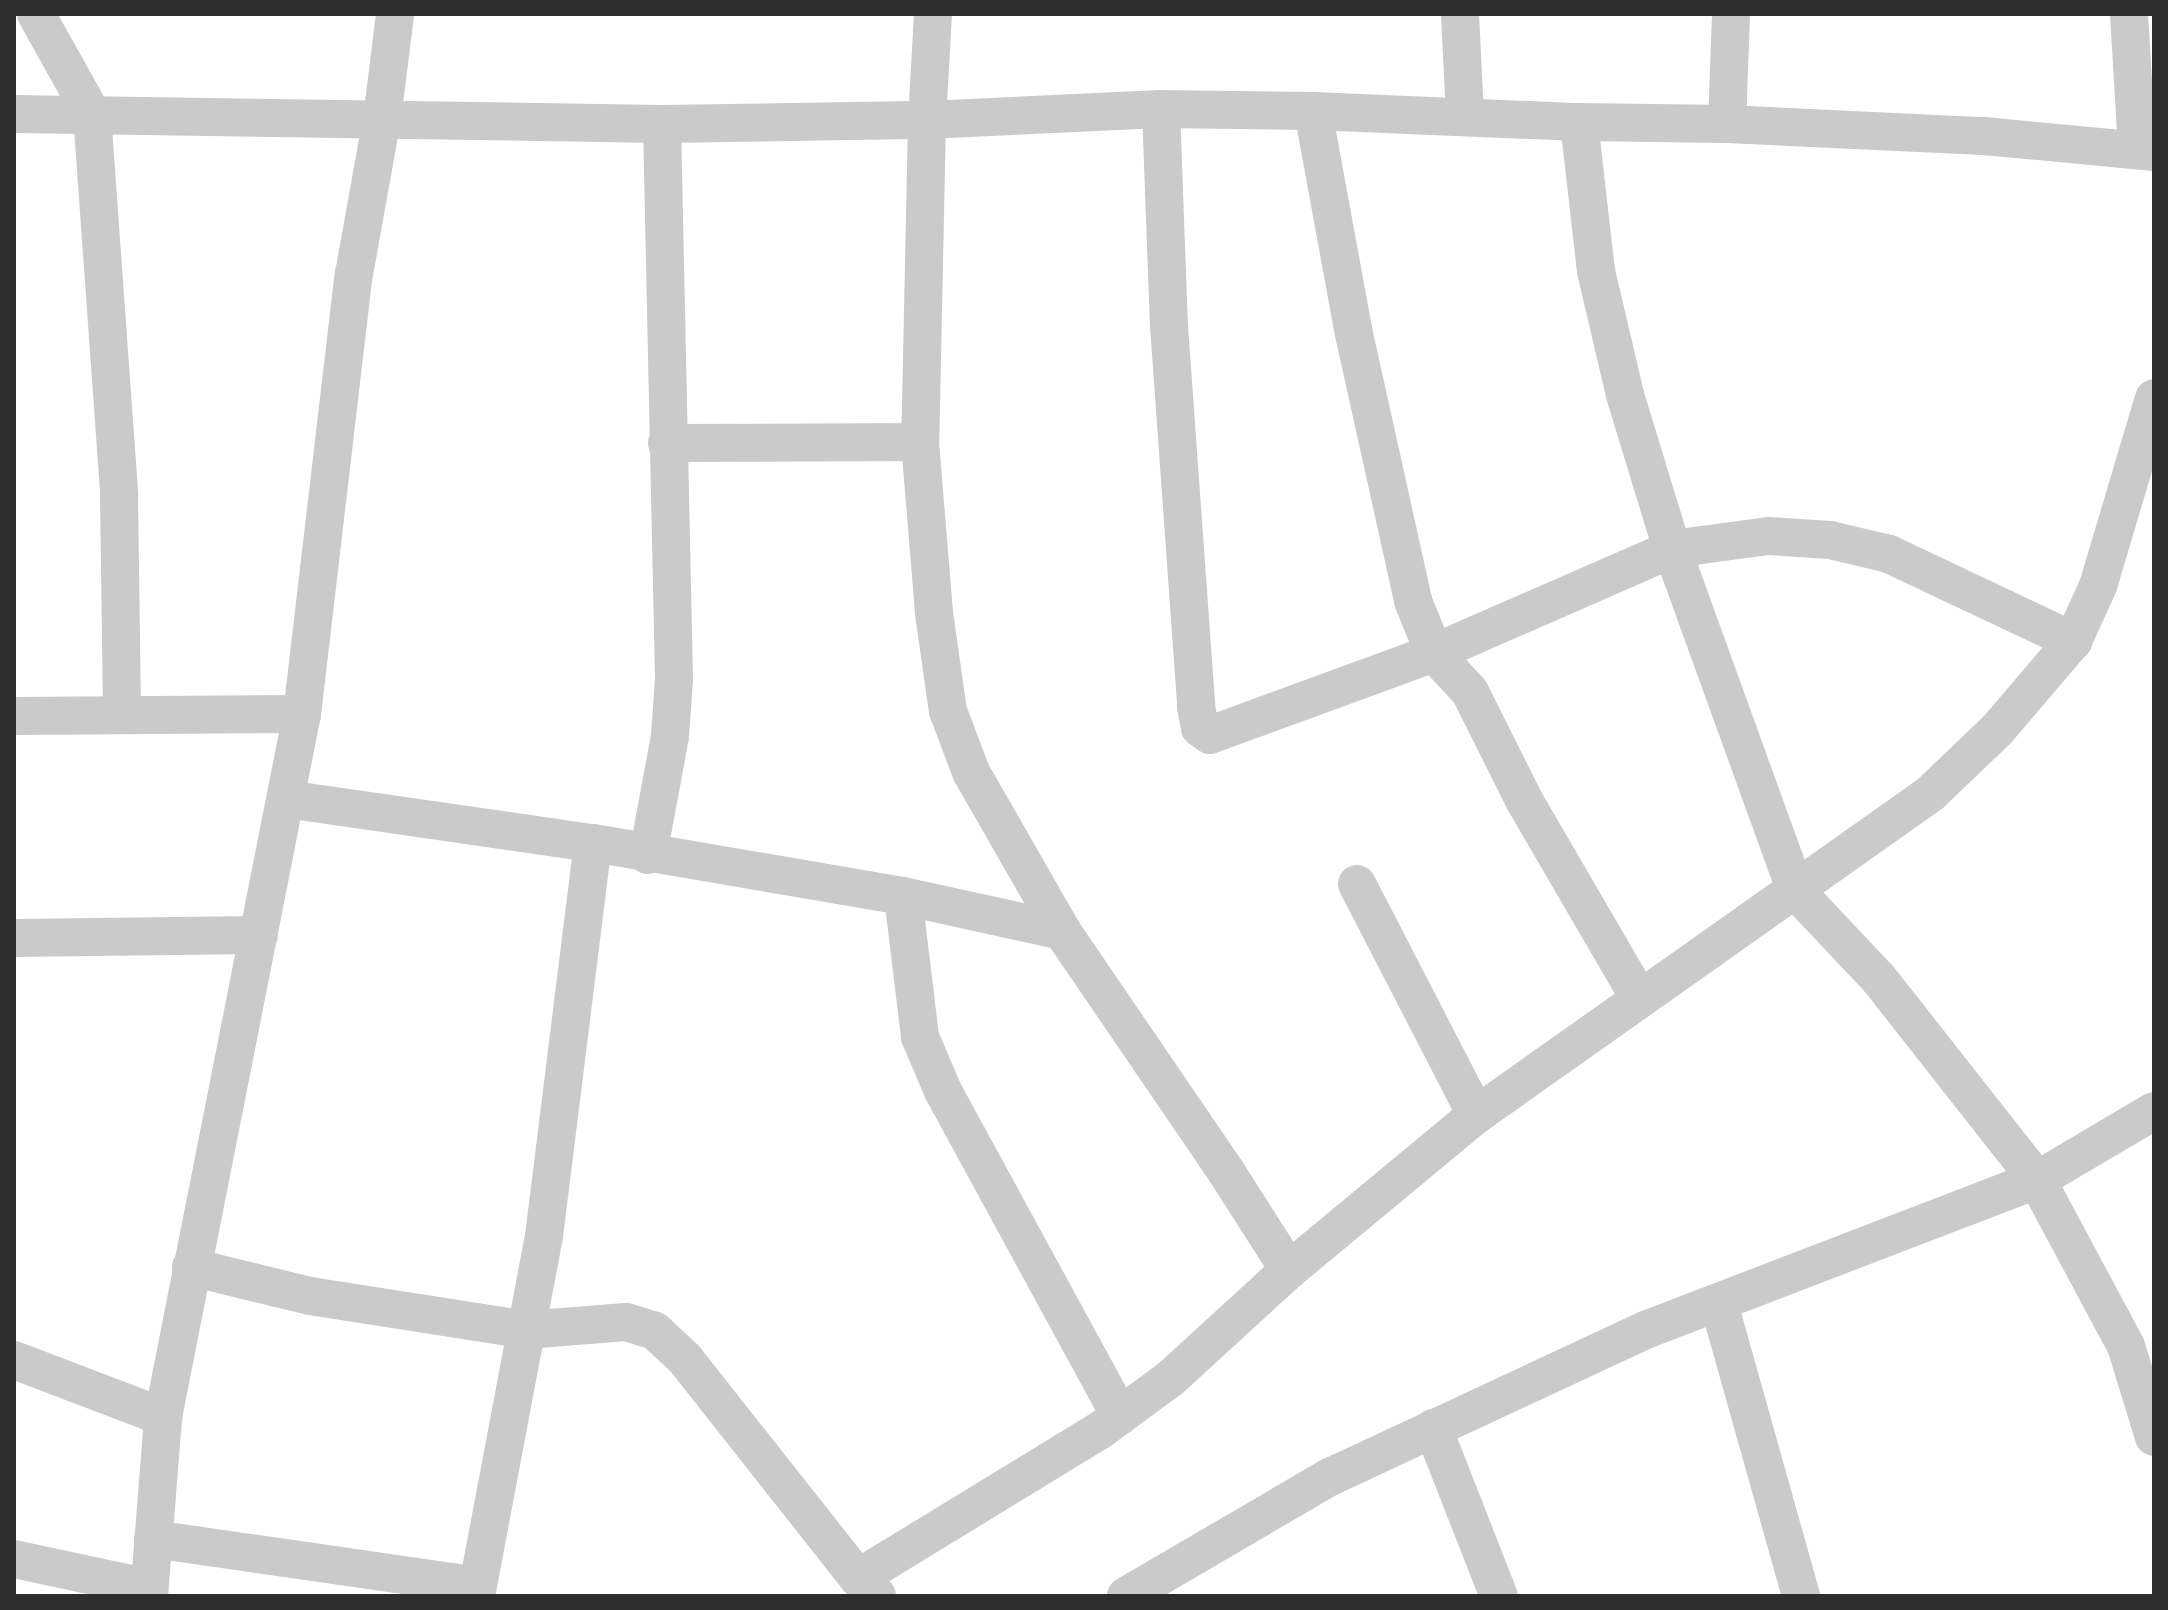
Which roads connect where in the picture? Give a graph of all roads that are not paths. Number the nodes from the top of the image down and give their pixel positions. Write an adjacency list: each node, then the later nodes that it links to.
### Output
1 (36, 14): 10 (street)
2 (395, 14): 12 (street)
3 (933, 14): 13 (street)
4 (1460, 14): 11 (street)
5 (1731, 14): 16 (street)
6 (2129, 14): 17 (street)
7 (1161, 109): 8 (street); 13 (street); 23 (street)
8 (1313, 111): 11 (street); 23 (street)
9 (14, 114): 10 (street)
10 (92, 114): 12 (street); 25 (street)
11 (1465, 117): 14 (street)
12 (382, 119): 15 (street); 24 (street)
13 (927, 120): 15 (street); 19 (street)
14 (1579, 122): 16 (street); 21 (street)
15 (662, 124): 20 (street)
16 (1727, 124): 17 (street)
17 (2146, 151)
18 (2154, 398): 22 (street)
19 (920, 442): 20 (street); 33 (street)
20 (667, 443): 29 (street)
21 (1672, 549): 22 (street); 23 (street); 31 (street)
22 (2073, 641): 31 (street)
23 (1434, 653): 36 (street)
24 (302, 714): 25 (street); 27 (street)
25 (122, 715): 26 (street)
26 (14, 716)
27 (286, 799): 28 (street); 34 (street)
28 (593, 843): 29 (street); 43 (street)
29 (648, 855): 32 (street)
30 (1357, 884): 38 (street)
31 (1796, 891): 36 (street); 39 (street)
32 (903, 896): 33 (street); 45 (street)
33 (1062, 931): 41 (street)
34 (259, 935): 35 (street); 40 (street)
35 (14, 938)
36 (1640, 999): 38 (street)
37 (2154, 1111): 39 (street)
38 (1476, 1115): 41 (street)
39 (2037, 1180): 42 (street); 48 (street)
40 (191, 1267): 43 (street); 46 (street)
41 (1289, 1270): 45 (street)
42 (1719, 1304): 47 (street); 56 (street)
43 (526, 1330): 51 (street); 53 (street)
44 (14, 1360): 46 (street)
45 (1120, 1416): 51 (street)
46 (163, 1417): 49 (street)
47 (1433, 1428): 52 (street); 55 (street)
48 (2154, 1437)
49 (153, 1539): 53 (street); 54 (street)
50 (14, 1559): 54 (street)
51 (868, 1587)
52 (1149, 1590)
53 (477, 1591)
54 (149, 1592)
55 (1499, 1596)
56 (1801, 1596)

